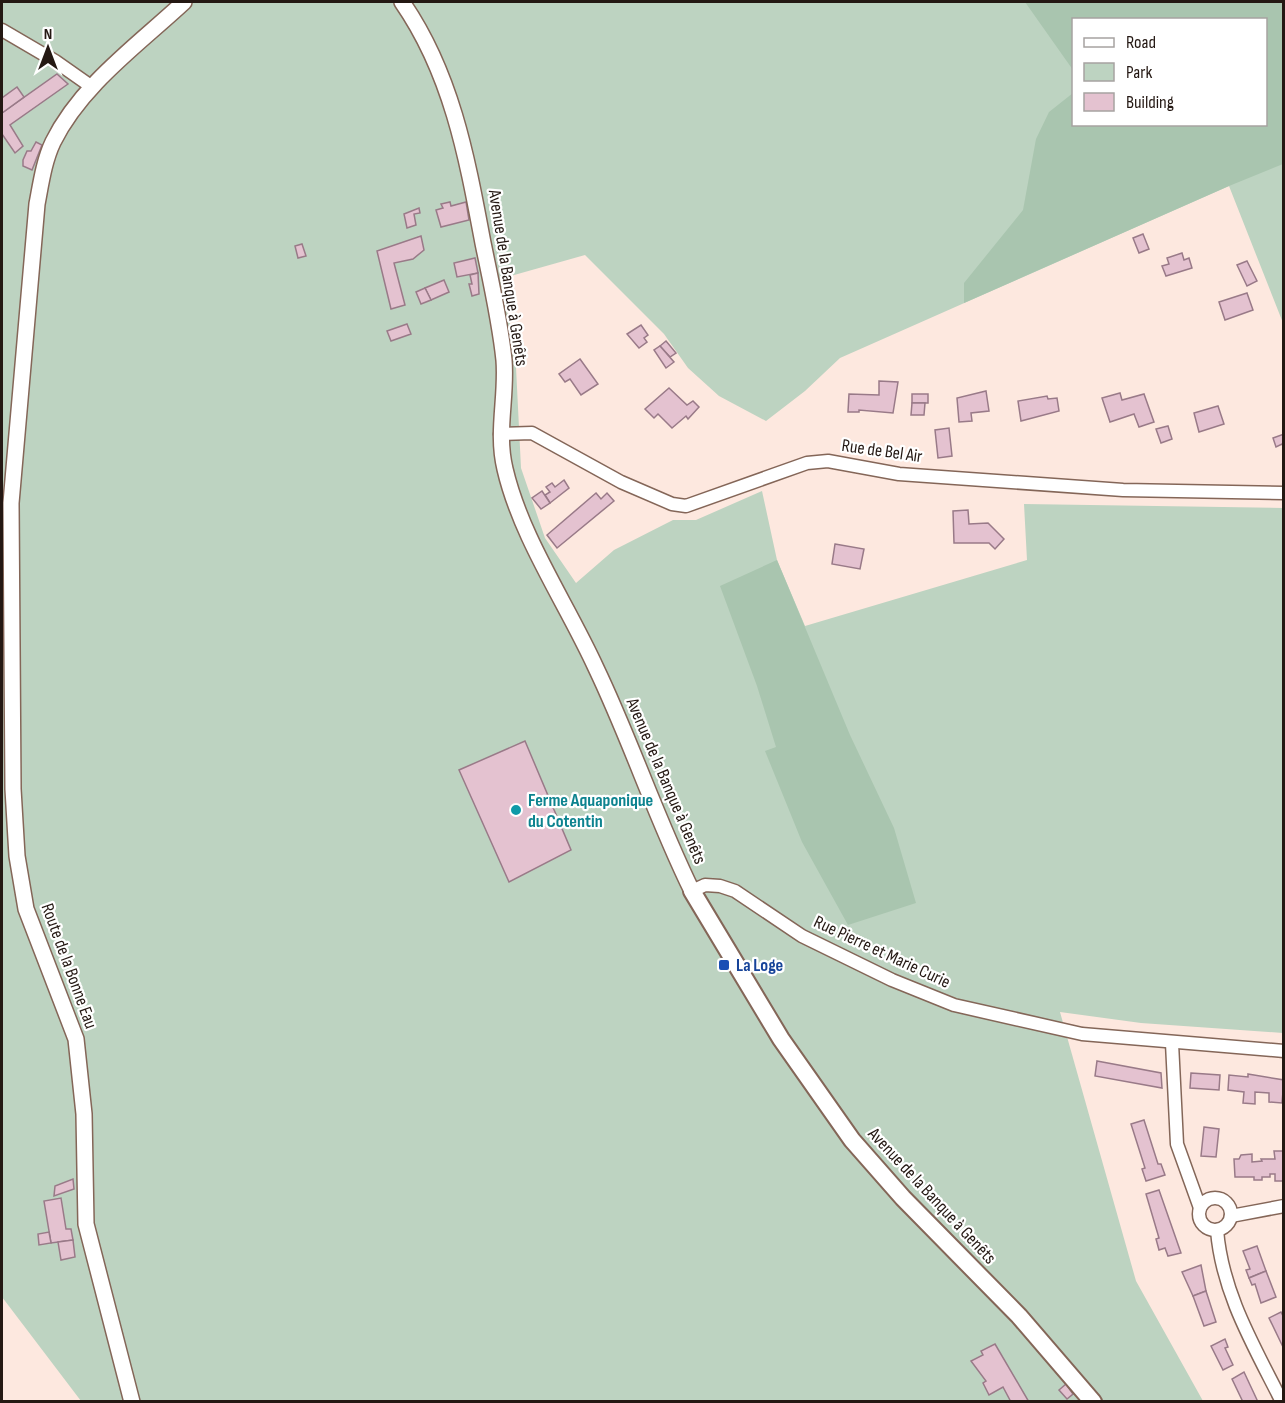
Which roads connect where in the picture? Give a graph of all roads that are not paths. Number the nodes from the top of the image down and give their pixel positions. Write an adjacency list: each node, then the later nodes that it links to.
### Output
1 (184, 2): 4 (street, Route de la Bonne Eau)
2 (402, 2): 5 (street, Avenue de la Banque à Genêts)
3 (2, 30): 4 (street)
4 (92, 87): 14 (street, Route de la Bonne Eau)
5 (500, 434): 6 (street, Rue de Bel Air); 7 (street, Avenue de la Banque à Genêts)
6 (1284, 493)
7 (692, 891): 8 (street, Rue Pierre et Marie Curie); 15 (main road, Avenue de la Banque à Genêts)
8 (1173, 1043): 9 (street, Rue Pierre et Marie Curie); 11 (street)
9 (1284, 1051)
10 (1284, 1206): 12 (street)
11 (1200, 1208): 12 (street); 13 (street)
12 (1231, 1216): 13 (street)
13 (1217, 1230): 16 (street)
14 (132, 1401)
15 (1093, 1401)
16 (1282, 1401)

